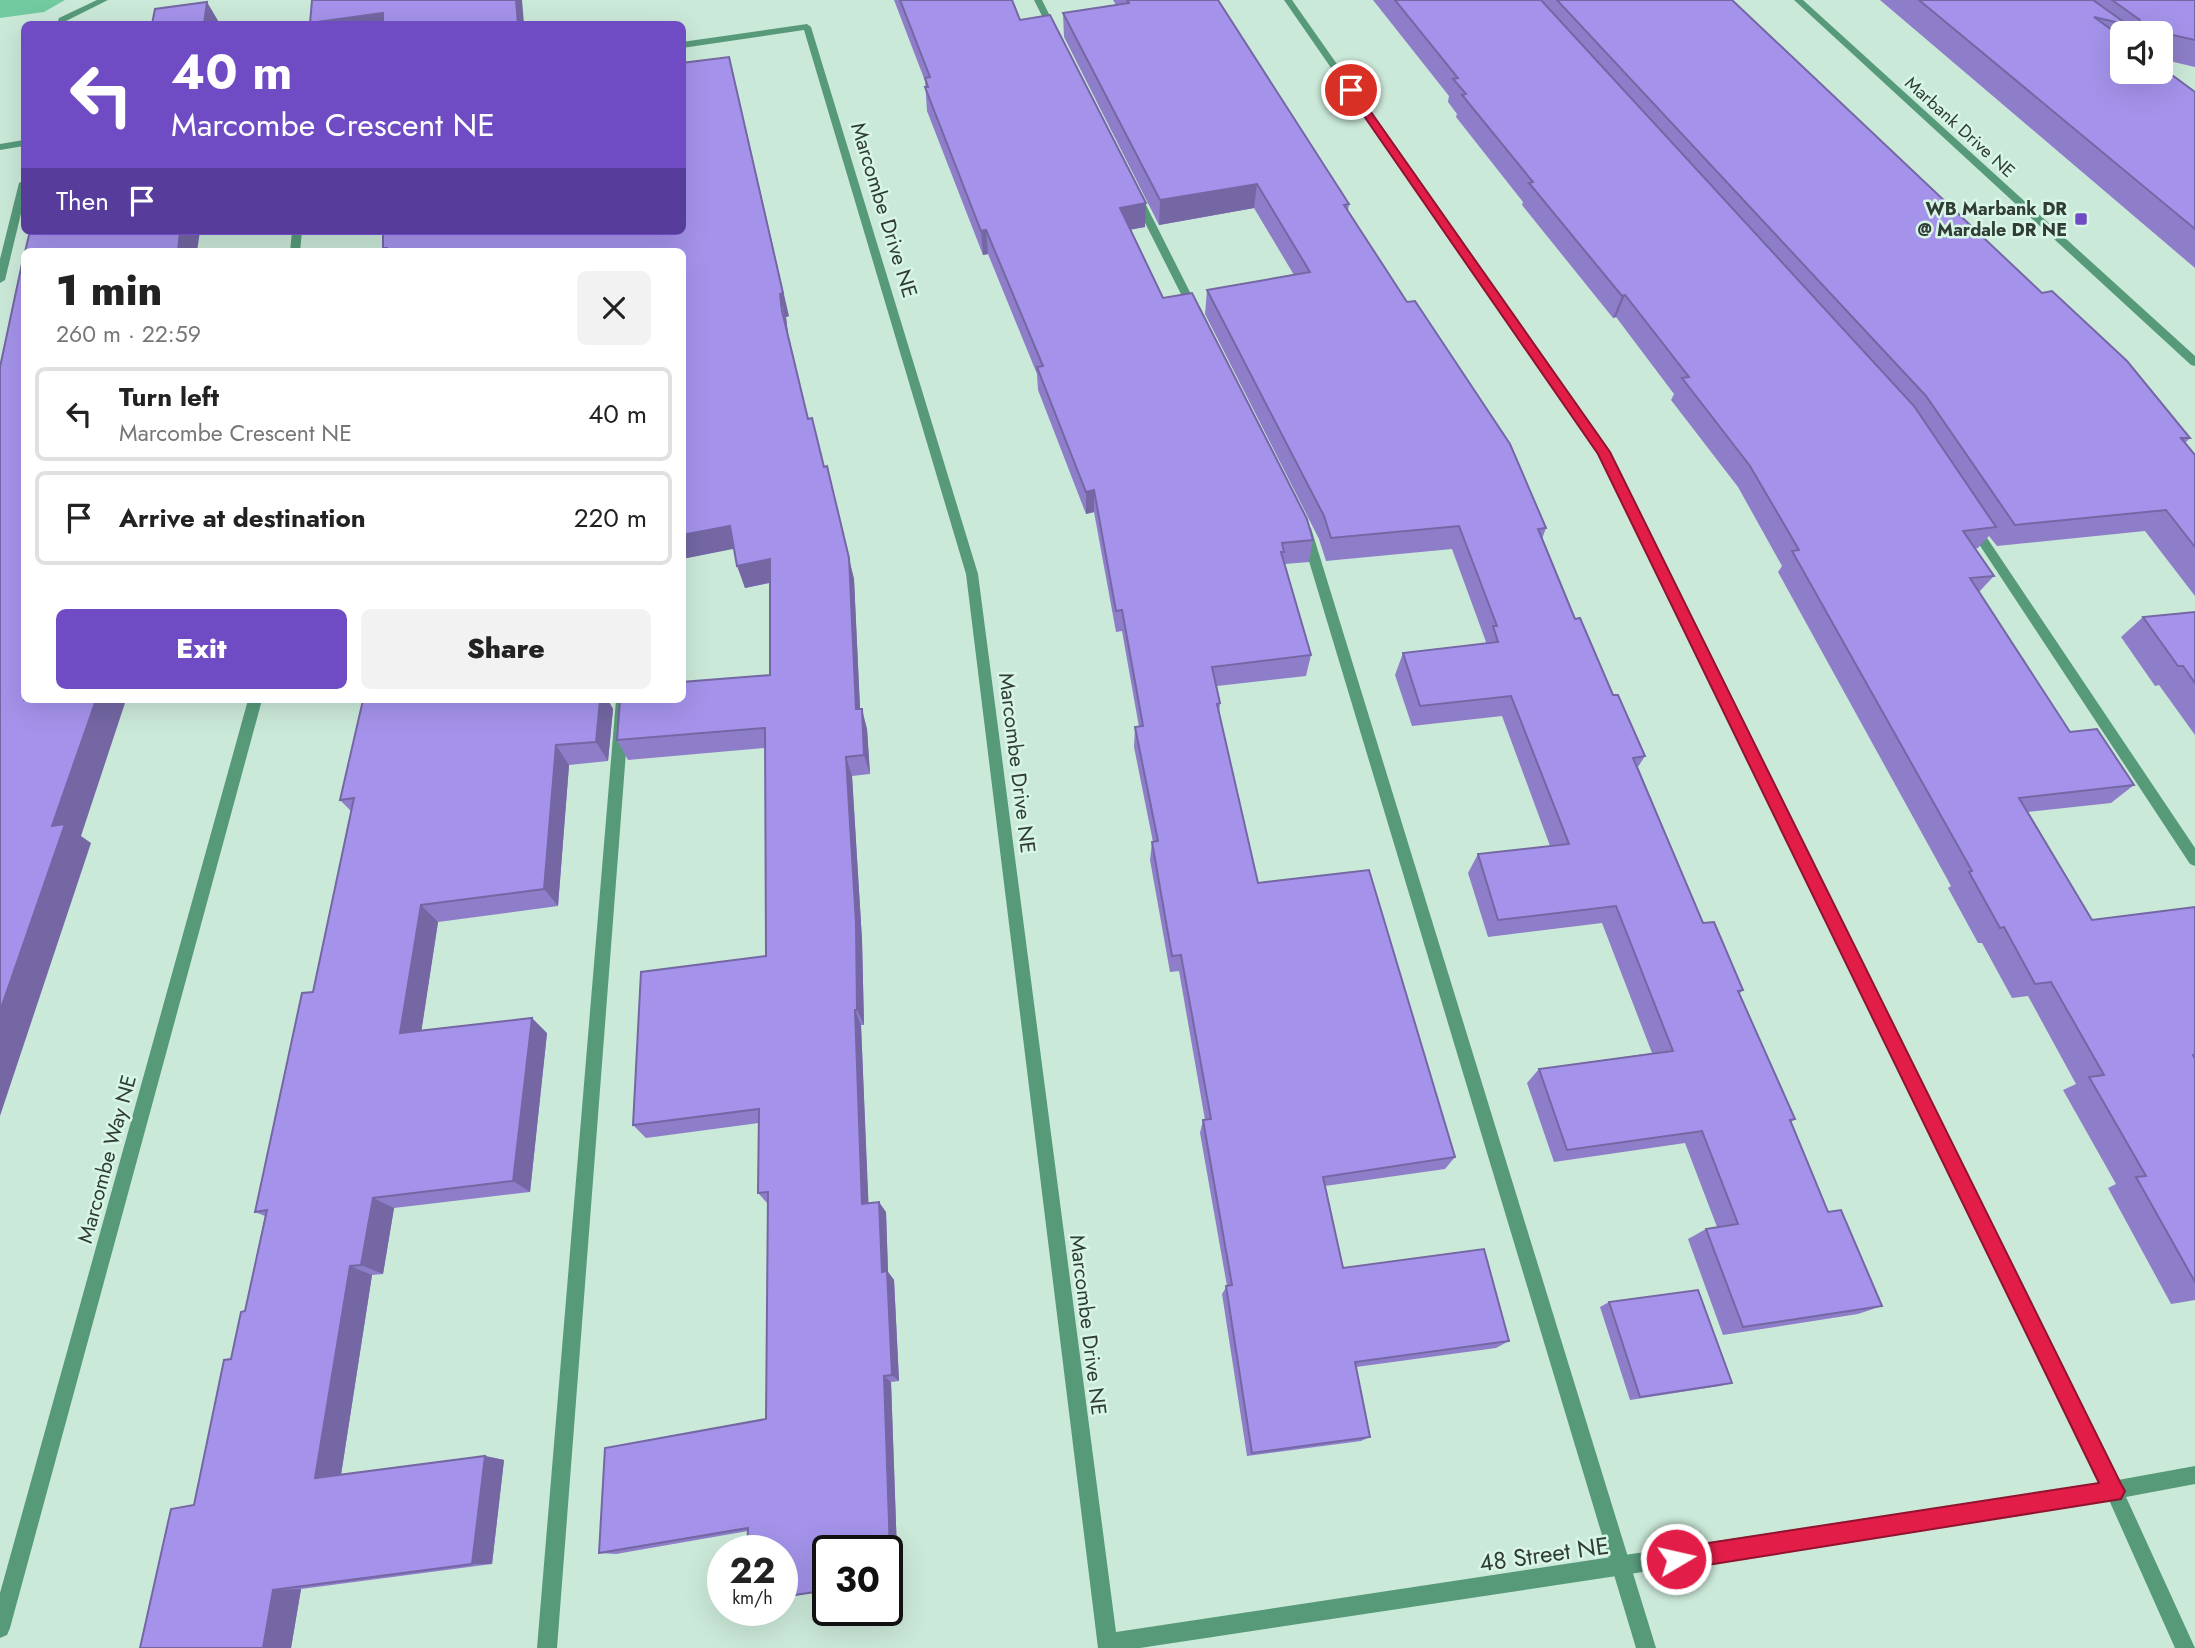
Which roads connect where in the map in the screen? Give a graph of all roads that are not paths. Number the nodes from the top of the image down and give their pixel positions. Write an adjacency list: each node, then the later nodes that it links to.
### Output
1 (104, 0): 5 (street)
2 (1038, 0): 7 (street)
3 (1288, 0): 21 (street)
4 (1798, 0): 14 (street, Marbank Drive NE)
5 (62, 21)
6 (686, 44): 24 (street, Marcombe Drive NE)
7 (1063, 51)
8 (21, 144): 9 (street)
9 (0, 147)
10 (1131, 185): 13 (street)
11 (21, 195): 12 (street)
12 (0, 280)
13 (1199, 320)
14 (2195, 362)
15 (1966, 514): 19 (street)
16 (1298, 515): 22 (street)
17 (254, 703): 23 (street, Marcombe Way NE)
18 (623, 703): 25 (street)
19 (2195, 860)
20 (2195, 1475): 21 (street, 48 Street NE)
21 (2114, 1491): 22 (street, 48 Street NE); 27 (street)
22 (1624, 1567): 24 (street, 48 Street NE); 26 (street)
23 (0, 1628)
24 (1108, 1645)
25 (547, 1648)
26 (1646, 1648)
27 (2185, 1648)

